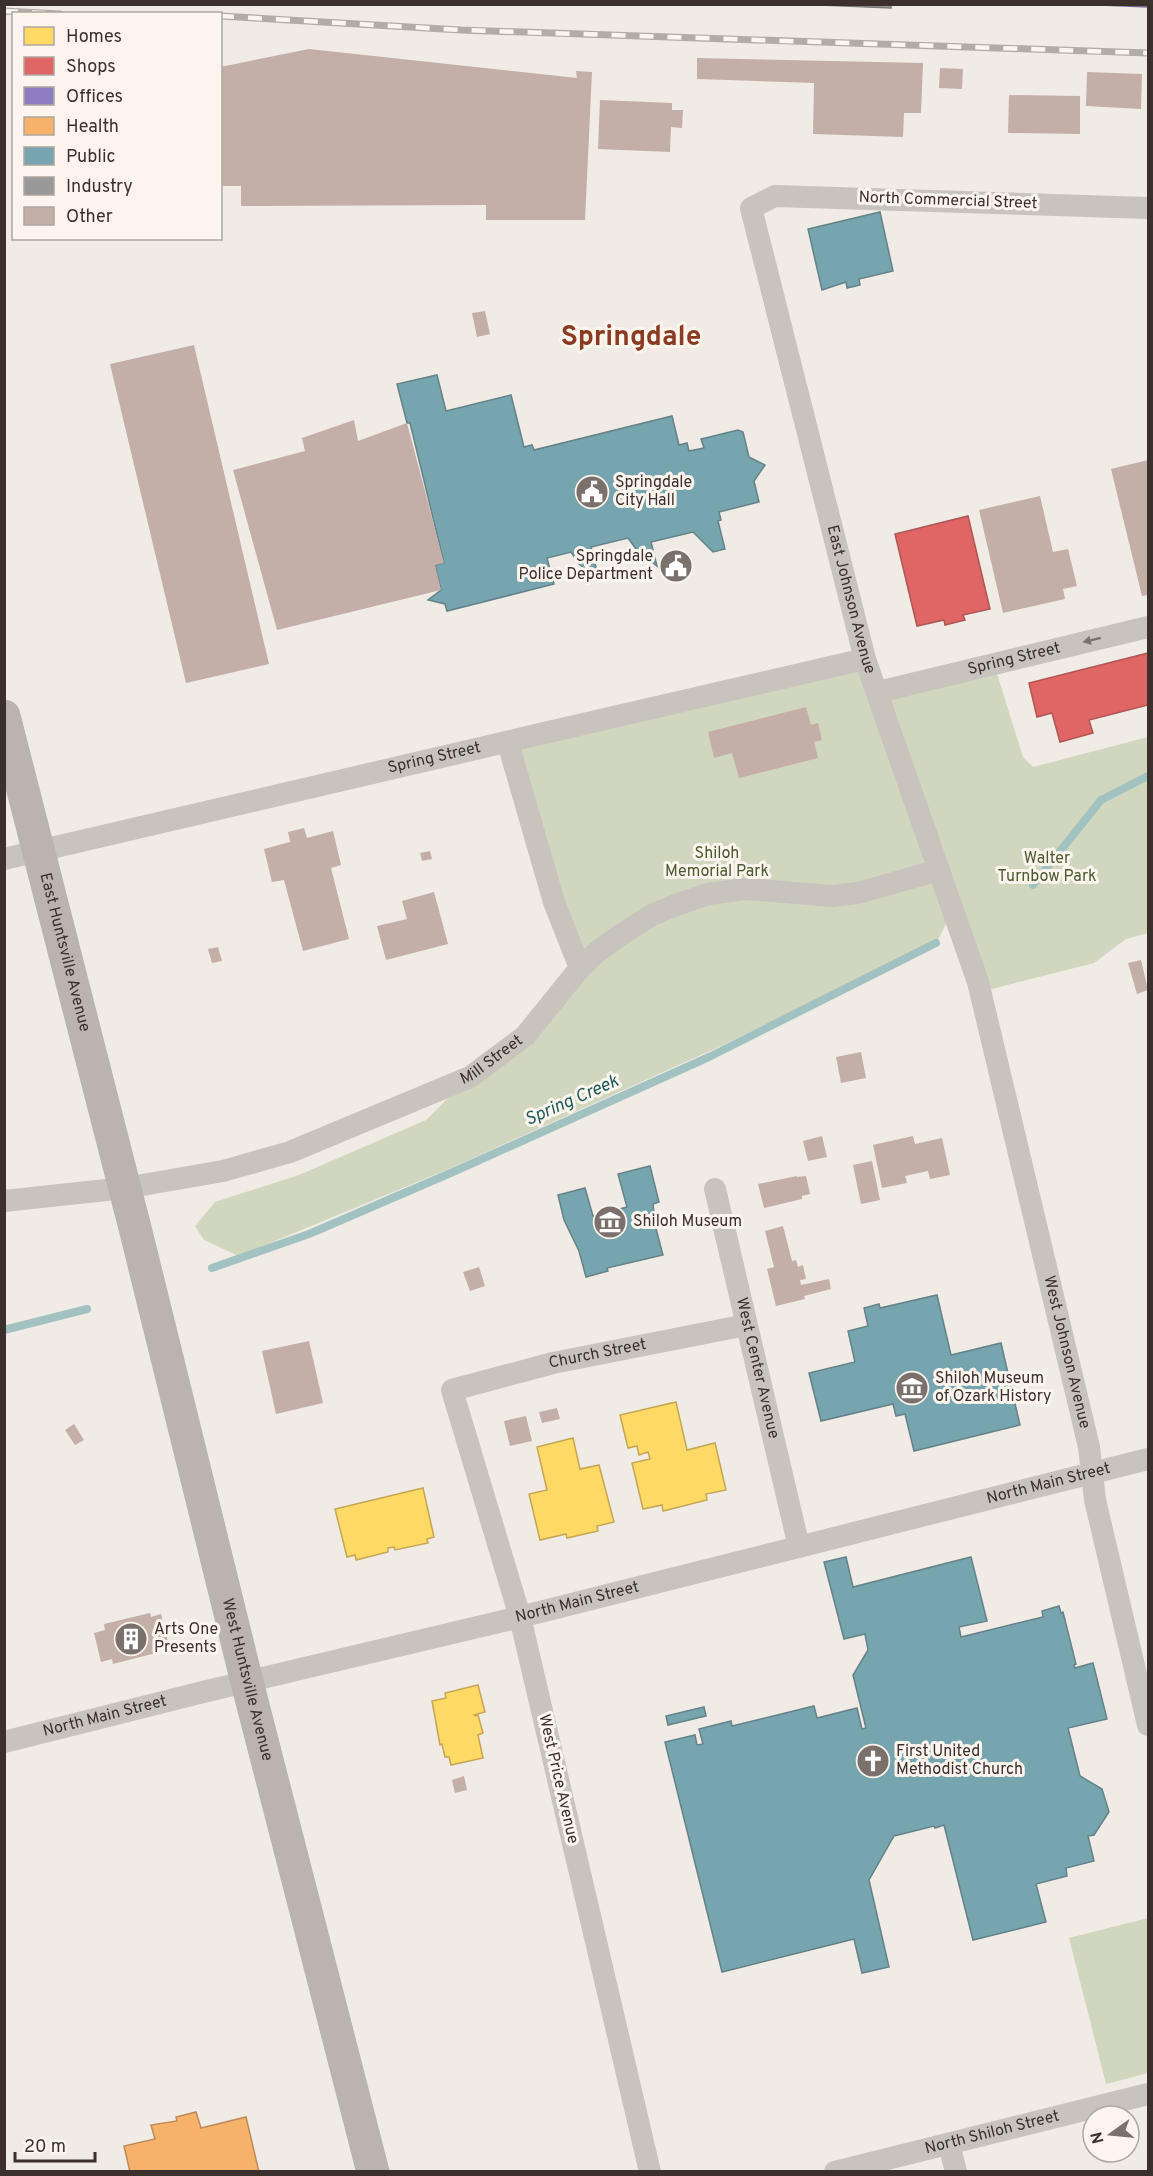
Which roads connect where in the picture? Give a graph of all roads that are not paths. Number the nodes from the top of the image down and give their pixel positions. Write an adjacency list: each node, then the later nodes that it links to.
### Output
1 (751, 208): 2 (street, North Commercial Street); 4 (street, East Johnson Avenue)
2 (1149, 208)
3 (1149, 627): 5 (street, Spring Street, one-way to 5)
4 (865, 659): 5 (street, East Johnson Avenue); 7 (street, Spring Street)
5 (878, 692): 10 (street, East Johnson Avenue)
6 (4, 716): 8 (main road, East Huntsville Avenue)
7 (508, 743): 8 (street, Spring Street); 11 (street)
8 (39, 851): 9 (street, Spring Street); 13 (main road, East Huntsville Avenue)
9 (4, 860)
10 (939, 870): 11 (street, Mill Street); 12 (street, East Johnson Avenue)
11 (580, 968): 13 (street, Mill Street)
12 (978, 982): 19 (street, West Johnson Avenue)
13 (125, 1188): 15 (street, Mill Street); 22 (main road, West Huntsville Avenue)
14 (715, 1189): 16 (street, West Center Avenue)
15 (4, 1201)
16 (746, 1325): 17 (street, Church Street); 20 (street, West Center Avenue)
17 (452, 1390): 21 (street, West Price Avenue)
18 (1149, 1459): 19 (street, North Main Street)
19 (1092, 1473): 20 (street, North Main Street); 23 (street, West Johnson Avenue)
20 (799, 1547): 21 (street, North Main Street)
21 (520, 1617): 22 (street, North Main Street); 28 (street, West Price Avenue)
22 (247, 1682): 24 (street, North Main Street); 27 (main road, West Huntsville Avenue)
23 (1149, 1725)
24 (4, 1742)
25 (1149, 2094): 26 (street, North Shiloh Street)
26 (949, 2144): 29 (street, North Shiloh Street); 30 (street)
27 (373, 2172)
28 (650, 2172)
29 (835, 2172)
30 (956, 2172)

